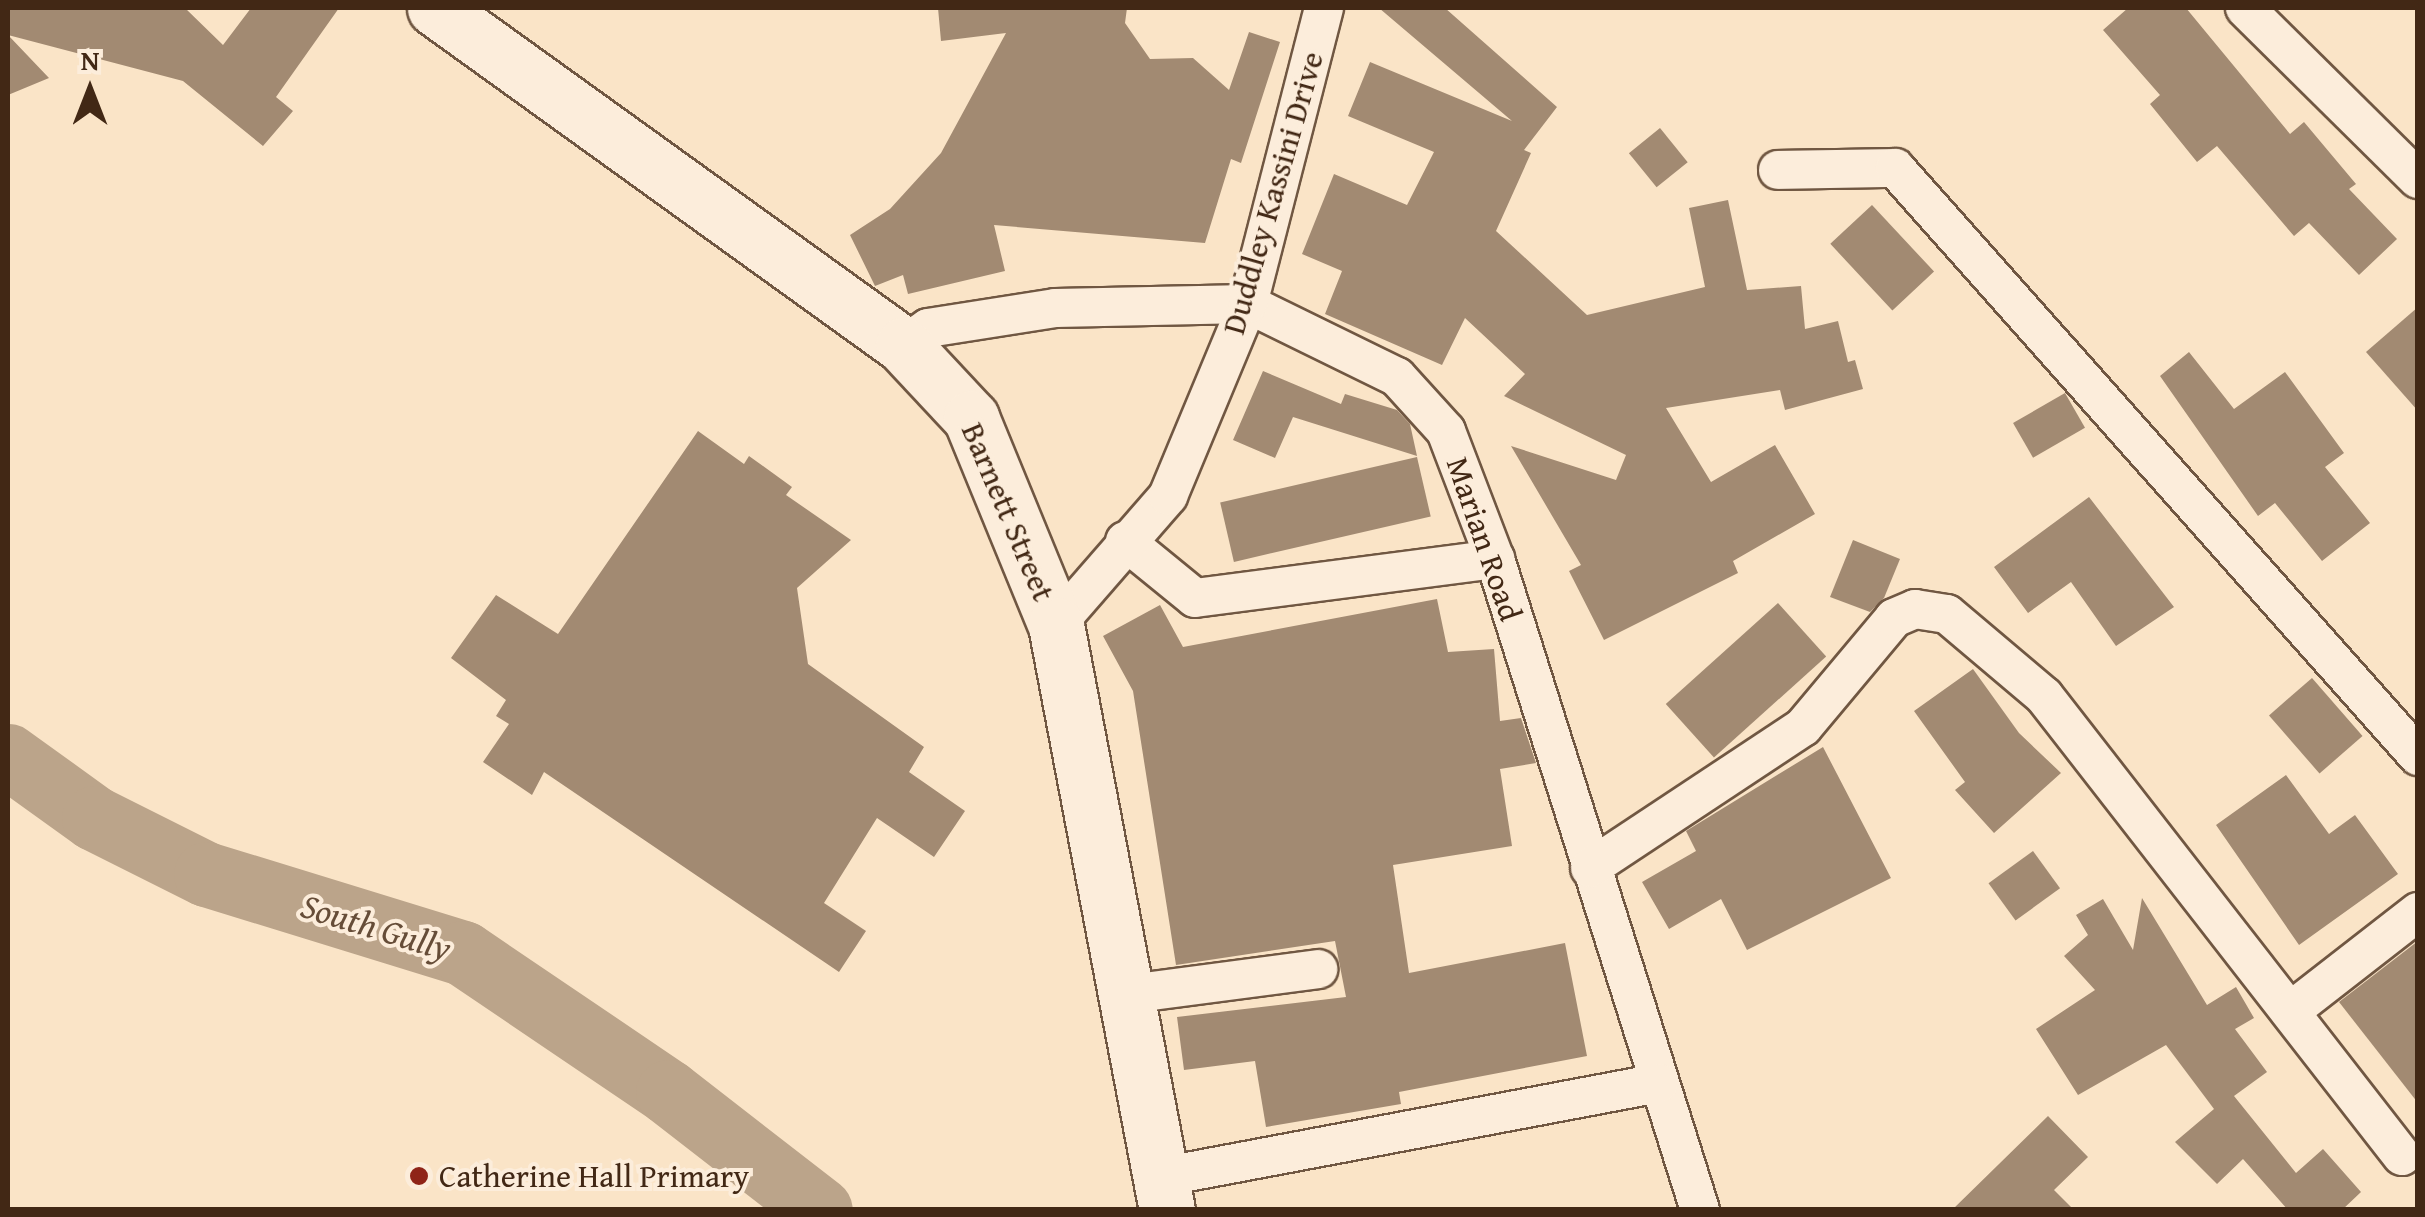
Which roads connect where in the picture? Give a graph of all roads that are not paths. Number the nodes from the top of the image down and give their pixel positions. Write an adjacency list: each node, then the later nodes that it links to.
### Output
1 (436, 8): 7 (main road, Barnett Street)
2 (1324, 8): 6 (street, Duddley Kassini Drive)
3 (2245, 8): 5 (street)
4 (1778, 170): 11 (street)
5 (2418, 179)
6 (1248, 304): 7 (street, Marian Road); 8 (street, Duddley Kassini Drive); 9 (street, Marian Road)
7 (904, 345): 10 (main road, Barnett Street)
8 (1125, 541): 9 (street); 10 (street, Duddley Kassini Drive)
9 (1495, 559): 12 (street, Marian Road)
10 (1056, 626): 15 (main road, Barnett Street)
11 (2418, 756)
12 (1590, 868): 16 (street); 17 (street, Marian Road)
13 (2418, 912): 16 (street)
14 (1318, 970): 15 (street)
15 (1129, 994): 19 (main road, Barnett Street)
16 (2292, 1010): 18 (street)
17 (1659, 1083): 19 (street); 20 (street, Marian Road)
18 (2402, 1156)
19 (1164, 1193)
20 (1700, 1210)

